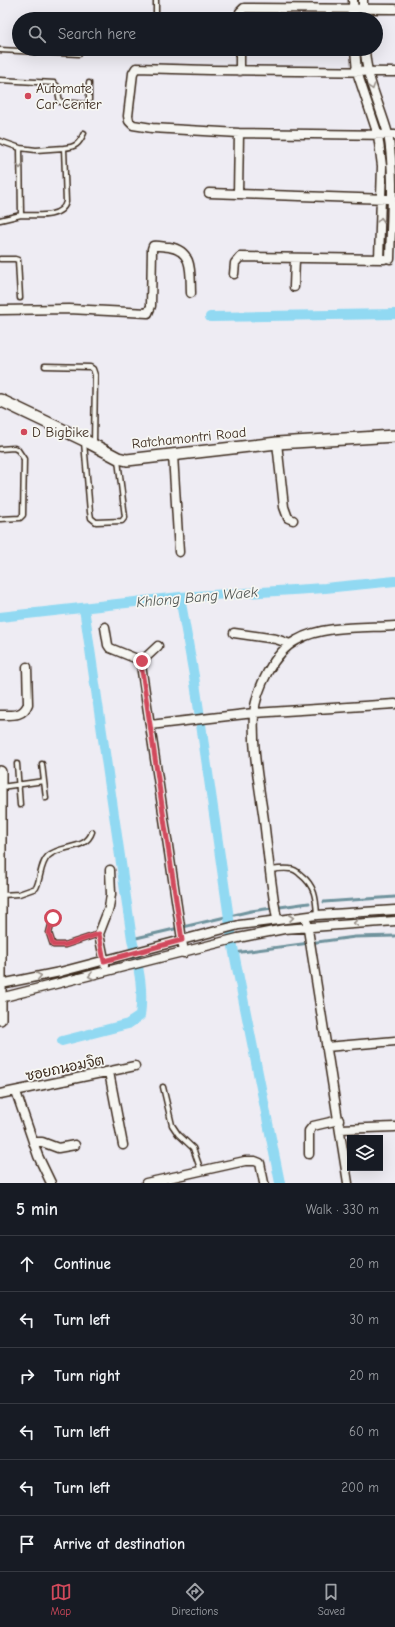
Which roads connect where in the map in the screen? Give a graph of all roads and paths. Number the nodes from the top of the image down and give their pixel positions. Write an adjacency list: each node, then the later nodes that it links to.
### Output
1 (156, 0): 6 (lane)
2 (363, 0): 4 (street)
3 (354, 4): 4 (street); 7 (street)
4 (362, 9): 5 (street); 8 (street)
5 (395, 10)
6 (156, 12)
7 (240, 12)
8 (362, 12)
9 (0, 50): 10 (lane)
10 (12, 51)
11 (240, 56): 14 (street)
12 (356, 56): 15 (street)
13 (366, 56): 16 (street)
14 (240, 71): 15 (street); 21 (street)
15 (358, 72): 16 (street); 22 (street)
16 (367, 72): 17 (street); 23 (street, one-way to 23)
17 (395, 72)
18 (0, 80): 19 (lane)
19 (89, 83)
20 (84, 133): 26 (lane)
21 (239, 133): 22 (street); 28 (street)
22 (378, 135): 23 (street); 29 (street)
23 (391, 135): 30 (street)
24 (0, 141): 25 (lane)
25 (20, 148): 26 (lane); 31 (lane, one-way to 31)
26 (64, 148): 31 (lane)
27 (209, 193): 28 (street)
28 (238, 194): 29 (street)
29 (382, 199): 30 (street); 35 (street, one-way to 29)
30 (392, 200): 36 (street)
31 (21, 215): 32 (lane)
32 (0, 220)
33 (0, 259): 40 (lane)
34 (295, 259): 35 (street); 37 (street); 38 (street)
35 (379, 259): 36 (street)
36 (392, 259)
37 (234, 274)
38 (294, 287)
39 (191, 293): 41 (street)
40 (20, 298)
41 (0, 310)
42 (45, 366): 47 (lane)
43 (0, 400): 45 (street, Ratchamontri Road)
44 (395, 436): 46 (street, Ratchamontri Road)
45 (84, 440): 47 (street, Ratchamontri Road); 50 (lane)
46 (277, 442): 49 (street, Ratchamontri Road); 52 (street)
47 (94, 445): 50 (street, Ratchamontri Road)
48 (0, 449): 51 (lane)
49 (173, 455): 50 (street, Ratchamontri Road); 53 (street)
50 (118, 458)
51 (0, 519)
52 (293, 520)
53 (179, 552)
54 (395, 626): 57 (street)
55 (105, 627): 59 (street)
56 (234, 633): 57 (street)
57 (290, 644): 62 (street)
58 (158, 646): 59 (street)
59 (142, 661): 64 (street)
60 (27, 667): 63 (street)
61 (395, 704): 62 (street)
62 (254, 713): 64 (street); 75 (street)
63 (0, 715)
64 (150, 725): 85 (street)
65 (17, 764): 69 (lane)
66 (42, 764): 68 (lane)
67 (0, 772): 70 (street)
68 (44, 781): 69 (lane); 71 (lane)
69 (18, 784): 70 (lane); 72 (lane)
70 (1, 787): 76 (street)
71 (46, 798)
72 (20, 805)
73 (92, 832): 76 (lane)
74 (110, 870): 84 (street)
75 (271, 870): 78 (lane); 81 (street)
76 (1, 895): 89 (street)
77 (395, 910): 78 (street)
78 (317, 915): 79 (street)
79 (306, 916): 81 (street, one-way to 79); 83 (street)
80 (53, 918): 84 (lane)
81 (277, 919): 85 (street)
82 (395, 921): 83 (street, one-way to 83)
83 (308, 927): 86 (street); 93 (street)
84 (99, 934): 87 (street)
85 (182, 940): 86 (street); 87 (street)
86 (184, 953): 88 (street)
87 (104, 961): 88 (street); 89 (street, one-way to 87)
88 (106, 972): 90 (street, one-way to 90)
89 (1, 984): 90 (street)
90 (0, 998): 91 (street)
91 (0, 1019)
92 (395, 1041): 93 (street)
93 (326, 1046): 99 (street)
94 (135, 1066): 95 (street, ซอยถนอมจิต)
95 (109, 1072): 97 (street, ซอยถนอมจิต); 103 (street)
96 (163, 1087): 106 (lane)
97 (16, 1092): 98 (street, ซอยถนอมจิต); 102 (street)
98 (0, 1094)
99 (339, 1120): 101 (street); 105 (street)
100 (395, 1127): 101 (street)
101 (340, 1129): 110 (street)
102 (33, 1142): 104 (street); 107 (street)
103 (123, 1145)
104 (75, 1146)
105 (309, 1154)
106 (201, 1171): 108 (street); 109 (street)
107 (51, 1183)
108 (146, 1183)
109 (264, 1183)
110 (348, 1183)

